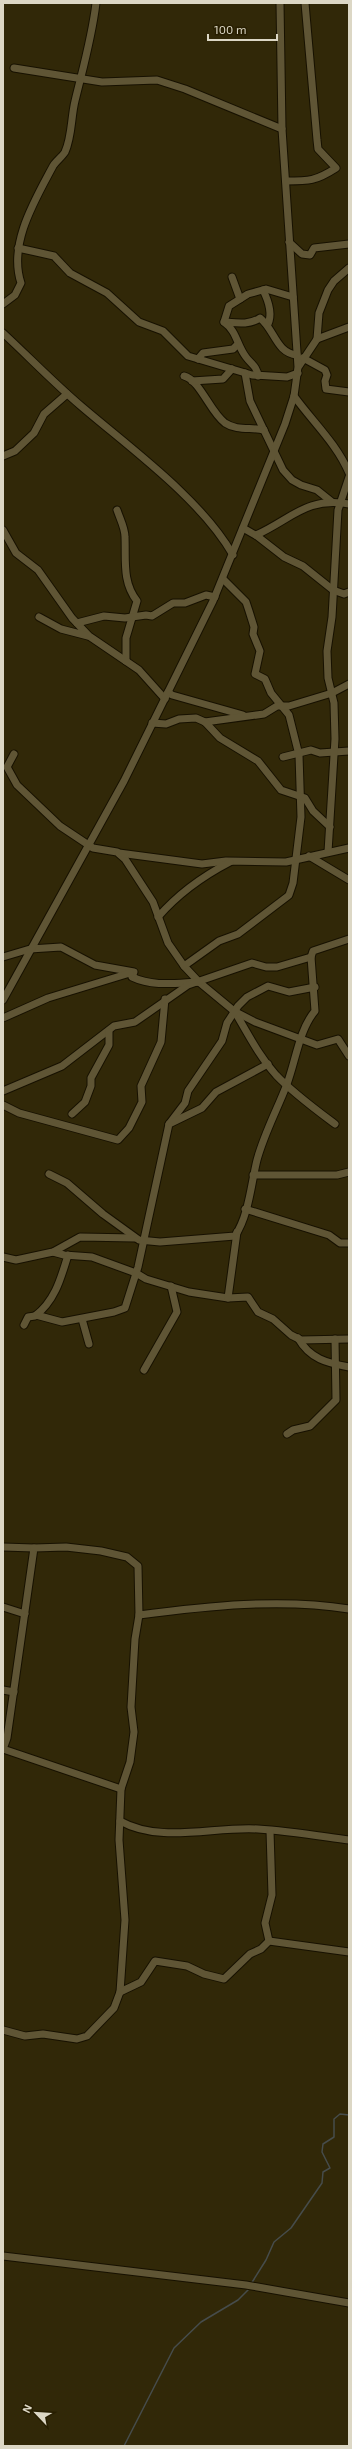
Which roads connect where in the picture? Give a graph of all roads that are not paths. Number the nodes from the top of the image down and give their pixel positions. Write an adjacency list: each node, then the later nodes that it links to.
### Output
1 (96, 3): 5 (street)
2 (280, 3): 6 (street)
3 (305, 3): 7 (street)
4 (14, 68): 5 (street)
5 (82, 80): 6 (street); 10 (street)
6 (282, 129): 7 (street)
7 (286, 180): 8 (street)
8 (289, 242): 9 (street); 14 (street)
9 (349, 244)
10 (18, 248): 16 (street); 24 (street)
11 (349, 268): 21 (street)
12 (232, 277): 15 (street)
13 (263, 290): 14 (street); 15 (street); 18 (street)
14 (293, 298): 23 (street)
15 (240, 299): 17 (street)
16 (3, 304)
17 (224, 322): 18 (street); 22 (street)
18 (268, 324): 23 (street)
19 (349, 327): 21 (street)
20 (3, 333): 32 (street)
21 (317, 339): 23 (street)
22 (237, 345): 24 (street); 29 (street)
23 (300, 357): 26 (street); 31 (street)
24 (198, 359): 25 (street)
25 (232, 369): 27 (street); 30 (street)
26 (298, 370): 29 (street); 33 (street)
27 (245, 373): 29 (street); 34 (street)
28 (184, 376): 30 (street)
29 (258, 376)
30 (192, 381): 34 (street)
31 (349, 392)
32 (67, 394): 36 (street); 46 (street)
33 (294, 396): 35 (street); 37 (street)
34 (264, 430): 35 (street)
35 (274, 453): 39 (street); 43 (street)
36 (3, 456)
37 (349, 473)
38 (349, 478): 40 (street)
39 (332, 502): 40 (street); 45 (street)
40 (341, 503): 41 (street); 48 (street)
41 (349, 504)
42 (117, 510): 52 (street)
43 (244, 528): 45 (street); 46 (street)
44 (3, 530): 53 (street)
45 (256, 535): 48 (street)
46 (233, 555): 47 (street)
47 (223, 579): 50 (street); 60 (street)
48 (333, 590): 49 (street); 58 (street)
49 (349, 592)
50 (215, 597): 52 (street); 57 (street)
51 (39, 617): 54 (street)
52 (131, 618): 53 (street); 55 (street)
53 (77, 623): 54 (street)
54 (89, 636): 55 (street)
55 (126, 661): 59 (street)
56 (349, 684): 58 (street)
57 (168, 692): 59 (street); 61 (street)
58 (332, 693): 60 (street); 64 (street)
59 (165, 699): 63 (street)
60 (281, 706): 61 (street); 67 (street)
61 (248, 716): 62 (street)
62 (205, 722): 63 (street); 69 (street)
63 (152, 723): 71 (street)
64 (334, 751): 65 (street); 67 (street); 70 (street)
65 (349, 751)
66 (14, 754): 71 (street)
67 (299, 755): 68 (street); 69 (street)
68 (283, 757)
69 (299, 795): 70 (street); 76 (street)
70 (330, 827): 74 (street)
71 (89, 845): 73 (street); 81 (street)
72 (349, 848): 74 (street)
73 (117, 852): 77 (street); 79 (street)
74 (328, 852): 75 (street)
75 (309, 856): 76 (street); 78 (street)
76 (294, 860): 77 (street); 84 (street)
77 (232, 862): 79 (street)
78 (349, 880)
79 (158, 916): 84 (street)
80 (349, 939): 82 (street)
81 (30, 949): 83 (street); 85 (street); 89 (street)
82 (311, 957): 86 (street); 87 (street)
83 (3, 958)
84 (184, 966): 86 (street)
85 (134, 972): 86 (street); 91 (street)
86 (199, 982): 88 (street); 90 (street)
87 (315, 987): 90 (street); 93 (street)
88 (165, 999): 92 (street); 98 (street)
89 (3, 1000)
90 (234, 1010): 93 (street); 95 (street); 100 (street)
91 (3, 1018)
92 (109, 1032): 97 (street); 99 (street)
93 (300, 1039): 94 (street); 96 (street)
94 (349, 1056)
95 (268, 1064): 96 (street); 100 (street)
96 (287, 1084): 101 (street); 104 (street)
97 (3, 1091)
98 (3, 1104)
99 (72, 1114)
100 (169, 1124): 108 (street)
101 (335, 1124)
102 (349, 1172): 104 (street)
103 (49, 1174): 107 (street)
104 (253, 1175): 105 (street)
105 (245, 1209): 106 (street); 109 (street)
106 (238, 1232): 108 (street); 117 (street)
107 (135, 1238): 108 (street); 110 (street)
108 (144, 1241): 115 (street)
109 (349, 1243)
110 (53, 1252): 111 (street); 113 (street)
111 (68, 1255): 115 (street); 118 (street)
112 (3, 1257): 113 (street)
113 (11, 1260): 114 (street)
114 (3, 1262)
115 (136, 1273): 116 (street); 119 (street)
116 (171, 1286): 117 (street); 127 (street)
117 (228, 1298): 121 (street)
118 (36, 1315): 119 (street); 120 (street)
119 (82, 1319): 124 (street)
120 (24, 1325)
121 (298, 1338): 123 (street); 125 (street)
122 (349, 1338): 123 (street)
123 (335, 1339): 125 (street)
124 (89, 1344)
125 (334, 1364): 126 (street); 128 (street)
126 (349, 1367)
127 (144, 1370)
128 (287, 1434)
129 (3, 1547): 130 (street)
130 (34, 1548): 133 (street); 134 (street)
131 (3, 1607): 133 (street)
132 (349, 1609): 134 (street)
133 (25, 1614): 136 (street)
134 (139, 1615): 138 (street)
135 (3, 1690): 136 (street)
136 (14, 1692): 137 (street)
137 (3, 1749): 138 (street)
138 (121, 1789): 139 (street)
139 (120, 1821): 140 (street); 144 (street)
140 (270, 1831): 141 (street); 142 (street)
141 (349, 1840)
142 (269, 1941): 143 (street); 144 (street)
143 (349, 1952)
144 (120, 1992): 145 (street)
145 (3, 2030)
146 (3, 2256): 147 (street)
147 (349, 2303)

